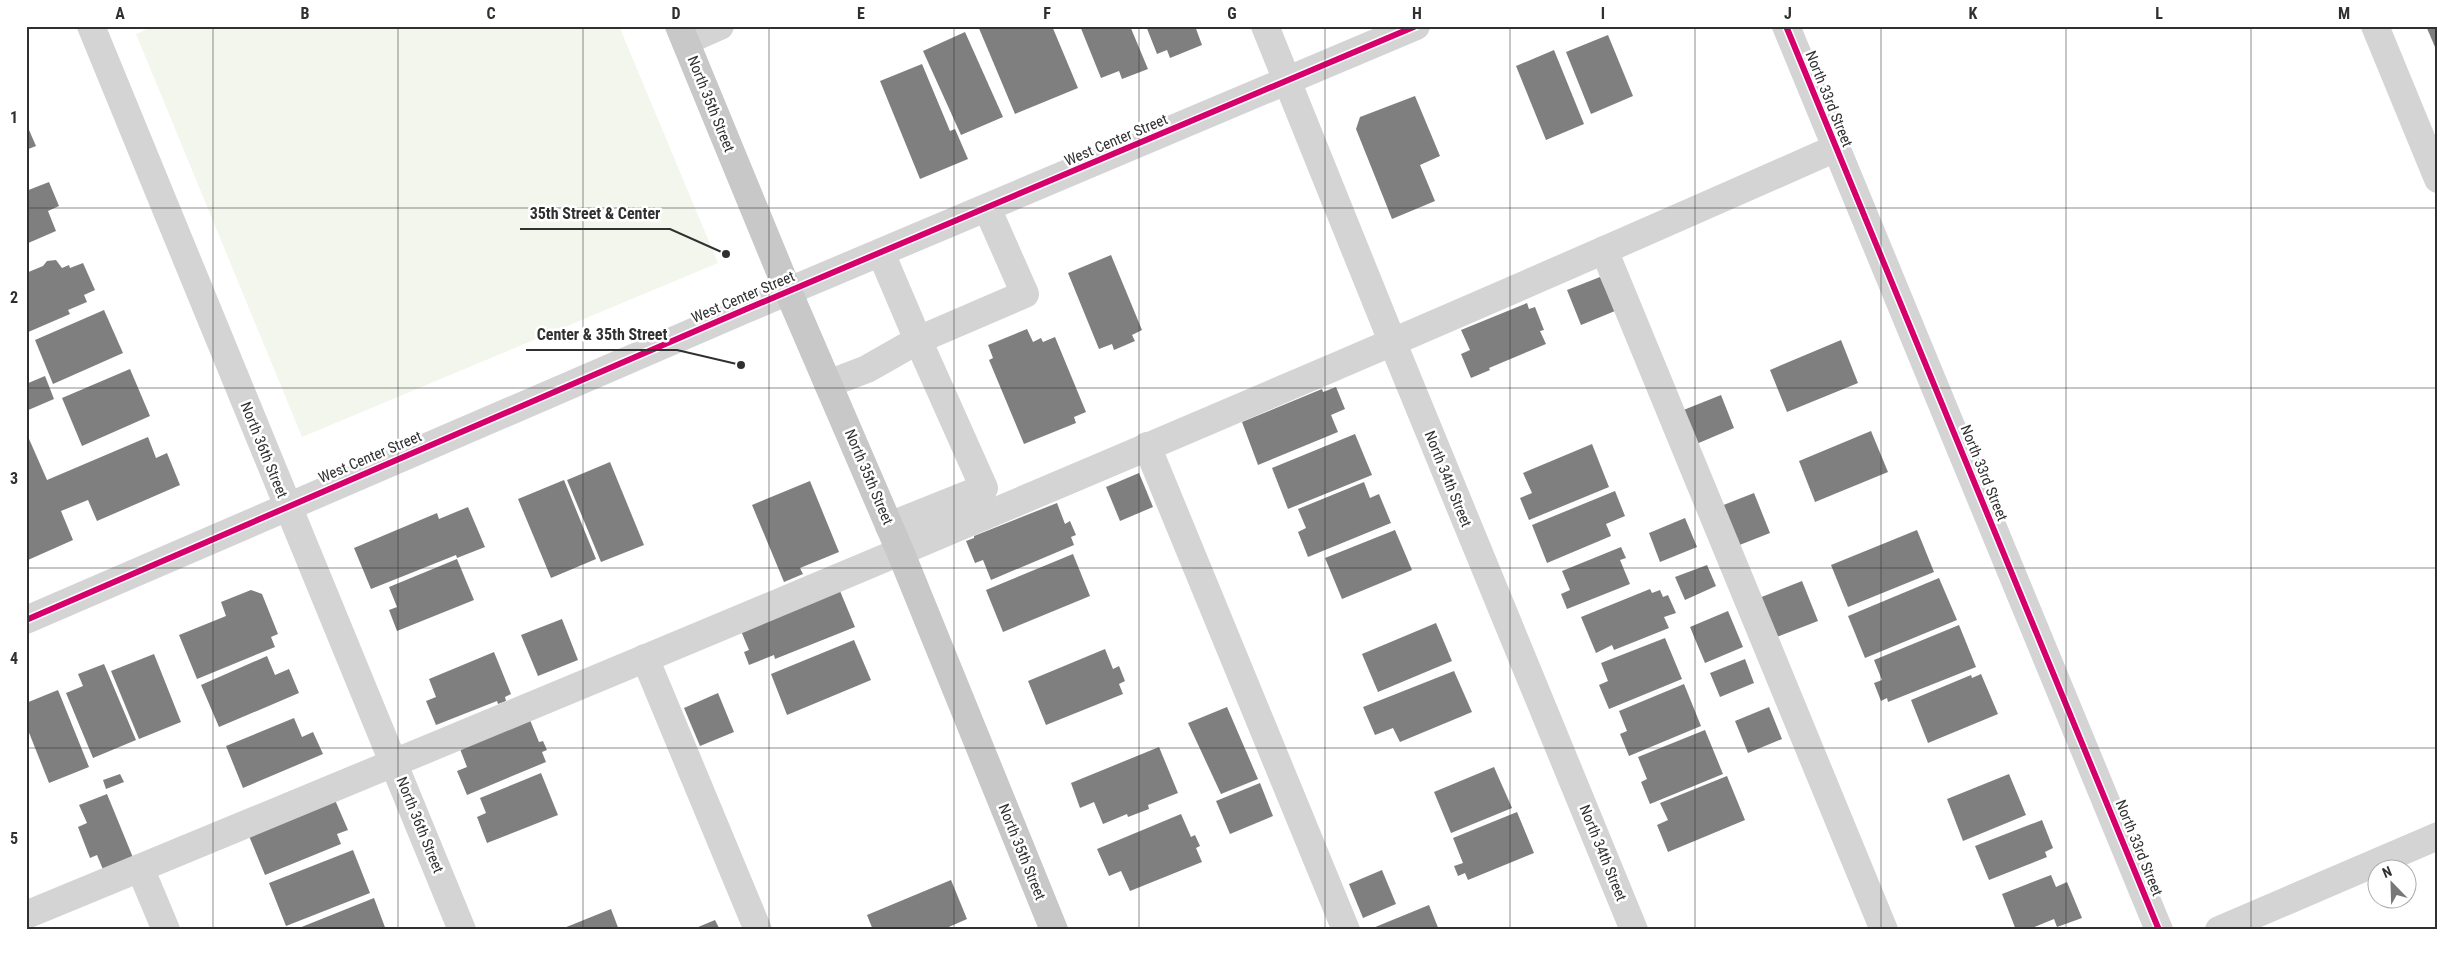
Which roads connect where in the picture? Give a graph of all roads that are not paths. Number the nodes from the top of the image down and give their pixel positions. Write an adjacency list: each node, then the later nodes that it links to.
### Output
1 (91, 26): 19 (street, North 36th Street)
2 (720, 26): 7 (street)
3 (1265, 26): 8 (street, North 34th Street)
4 (1416, 26): 8 (street, West Center Street)
5 (1786, 26): 9 (street, North 33rd Street)
6 (2375, 26): 10 (street)
7 (682, 34): 14 (main road, North 35th Street)
8 (1287, 80): 11 (street, West Center Street); 16 (street, North 34th Street)
9 (1836, 148): 12 (street); 35 (street, North 33rd Street)
10 (2438, 179)
11 (987, 208): 13 (street, West Center Street); 15 (street)
12 (1604, 250): 16 (street); 34 (street)
13 (880, 252): 14 (street, West Center Street); 15 (street)
14 (788, 291): 17 (main road, North 35th Street); 19 (street, West Center Street)
15 (918, 340): 17 (street); 20 (street)
16 (1392, 342): 18 (street); 33 (street, North 34th Street)
17 (828, 384): 20 (main road, North 35th Street)
18 (1146, 446): 21 (street); 32 (street)
19 (287, 506): 22 (street, West Center Street); 24 (street, North 36th Street)
20 (889, 526): 21 (main road, North 35th Street)
21 (900, 551): 23 (street); 31 (main road, North 35th Street)
22 (28, 613)
23 (645, 658): 24 (street); 30 (street)
24 (395, 763): 26 (street); 29 (street, North 36th Street)
25 (2438, 836): 36 (street)
26 (140, 868): 27 (street); 28 (street)
27 (26, 915)
28 (166, 930)
29 (462, 930)
30 (758, 930)
31 (1054, 930)
32 (1346, 930)
33 (1634, 930)
34 (1884, 930)
35 (2159, 930)
36 (2219, 930)

